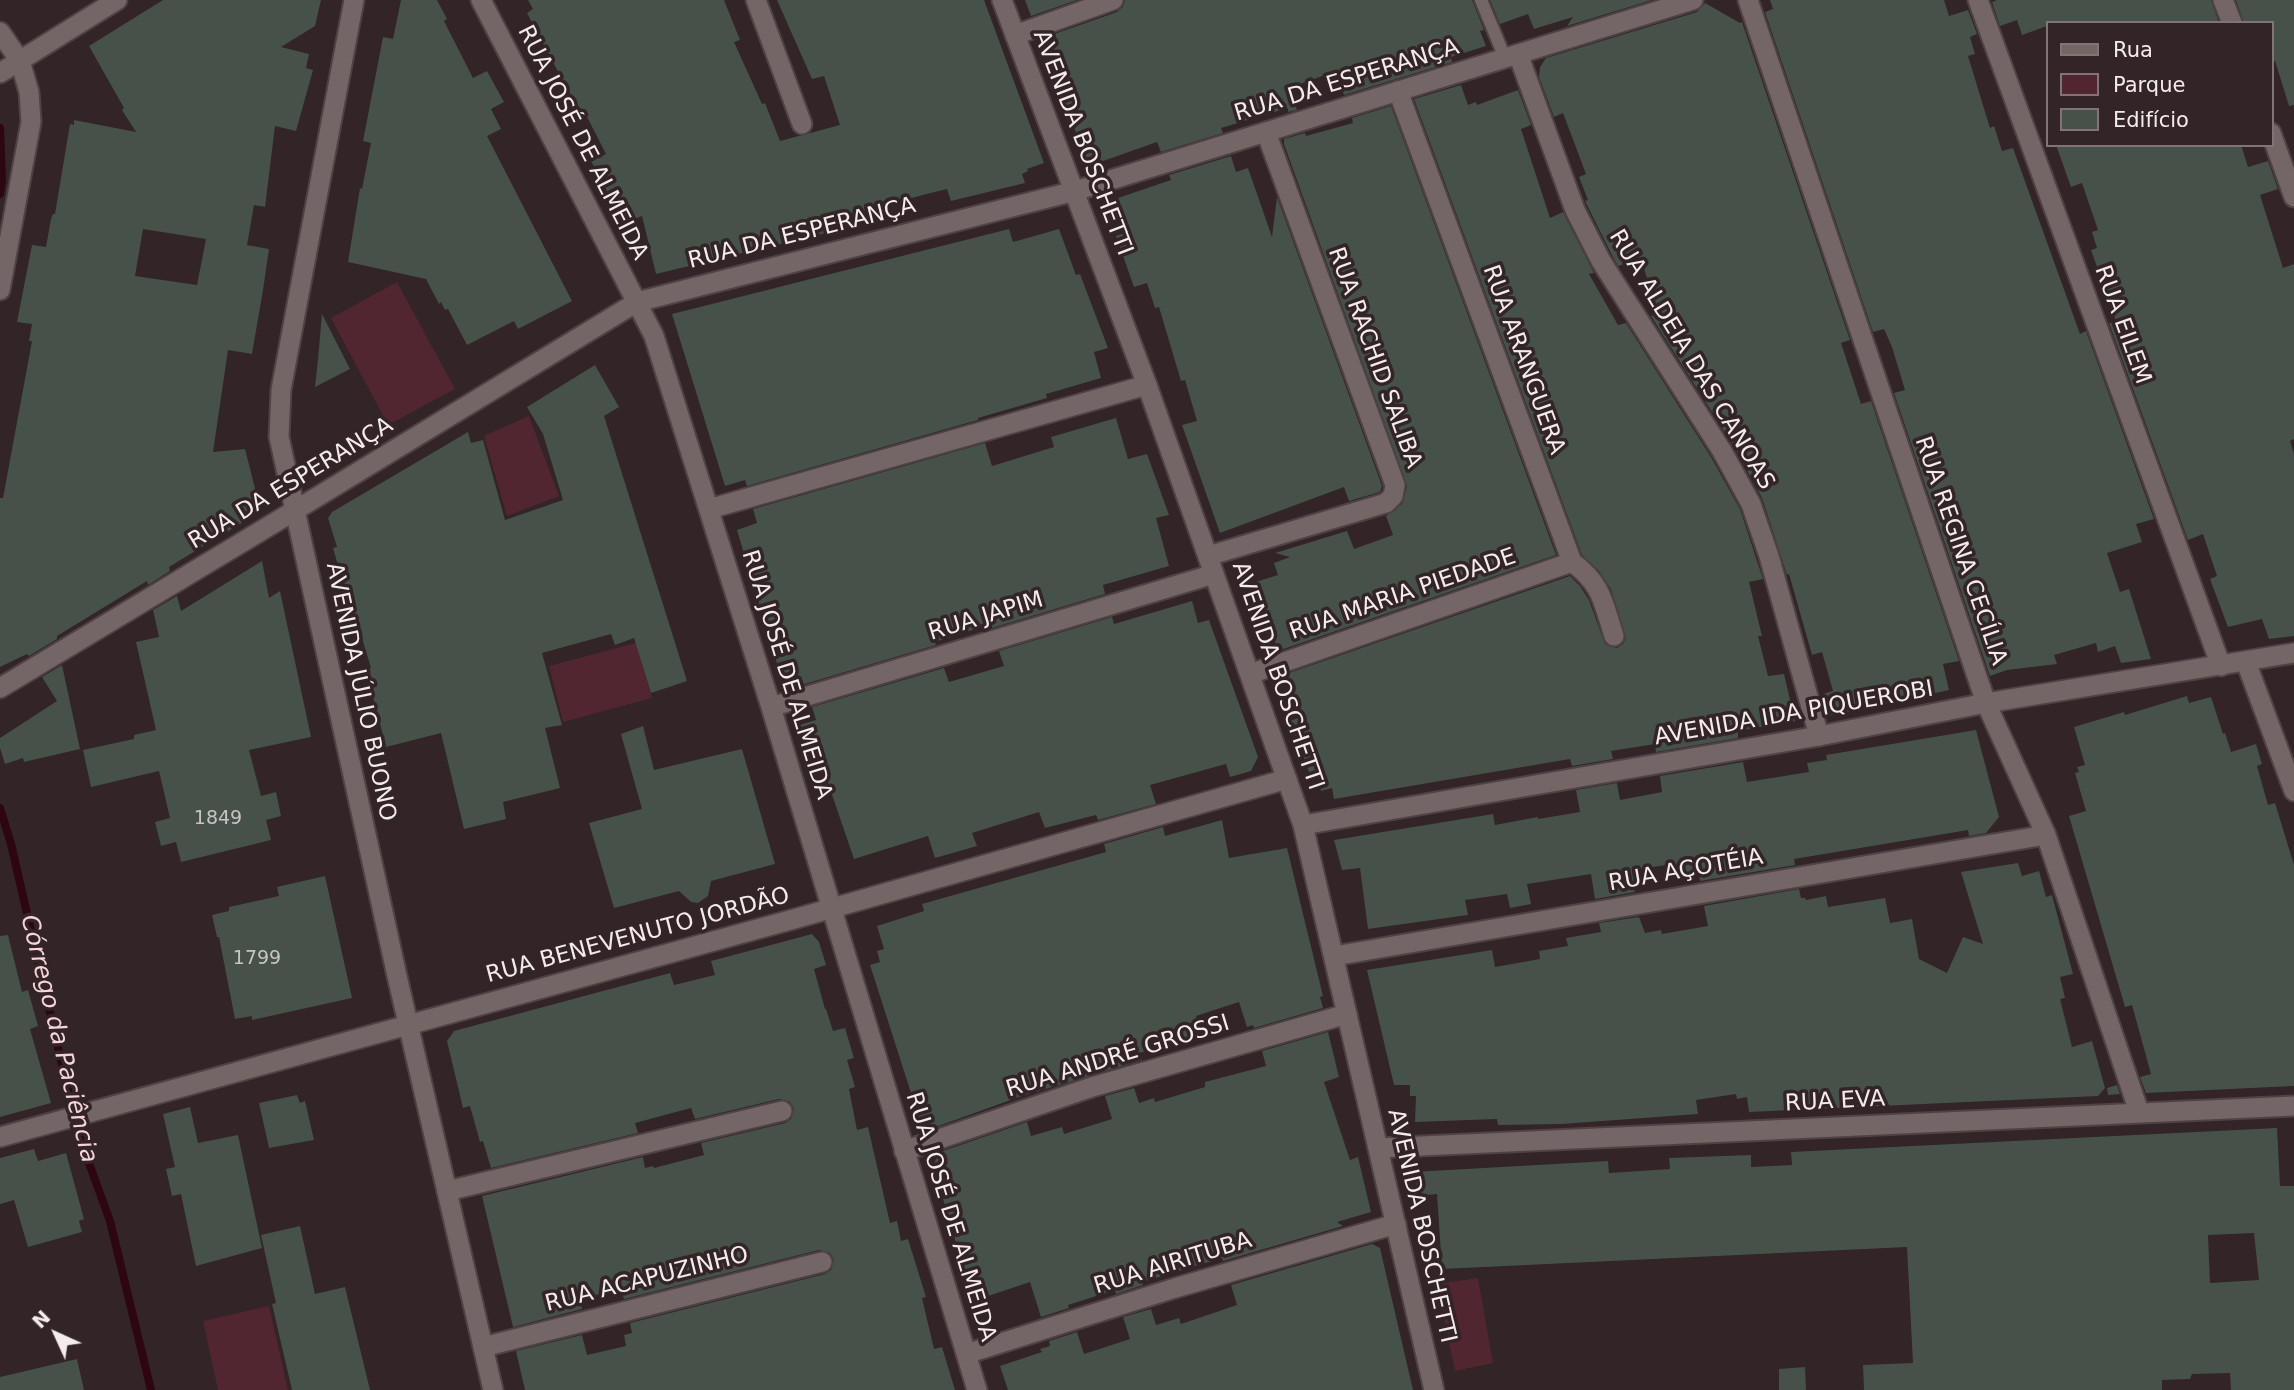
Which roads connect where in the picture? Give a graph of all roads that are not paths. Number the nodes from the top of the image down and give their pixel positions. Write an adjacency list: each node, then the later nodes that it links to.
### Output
1 (117, 0): 16 (street)
2 (354, 0): 28 (street, AVENIDA JÚLIO BUONO)
3 (481, 0): 25 (street, RUA JOSÉ DE ALMEIDA)
4 (756, 0): 19 (street)
5 (1002, 0): 14 (street, AVENIDA BOSCHETTI)
6 (1113, 0): 14 (street)
7 (1481, 0): 15 (lane)
8 (1693, 0): 15 (street, RUA DA ESPERANÇA)
9 (1748, 0): 37 (street, RUA REGINA CECÍLIA)
10 (1978, 0): 34 (street, RUA EILEM)
11 (2224, 0): 12 (street)
12 (2231, 21)
13 (0, 32): 16 (street)
14 (1015, 35): 22 (street, AVENIDA BOSCHETTI)
15 (1511, 56): 18 (street, RUA DA ESPERANÇA); 39 (street, RUA ALDEIA DAS CANOAS)
16 (20, 61): 17 (street); 24 (street)
17 (0, 73)
18 (1398, 91): 20 (street, RUA DA ESPERANÇA); 29 (street, RUA ARANGUERA)
19 (802, 124)
20 (1266, 132): 22 (street, RUA DA ESPERANÇA); 30 (street, RUA RACHID SALIBA)
21 (2273, 139): 23 (street)
22 (1075, 191): 25 (street, RUA DA ESPERANÇA); 26 (street, AVENIDA BOSCHETTI)
23 (2294, 197)
24 (0, 290)
25 (637, 302): 27 (street, RUA JOSÉ DE ALMEIDA); 28 (street, RUA DA ESPERANÇA)
26 (1147, 385): 27 (street); 30 (street, AVENIDA BOSCHETTI)
27 (709, 509): 38 (street, RUA JOSÉ DE ALMEIDA)
28 (294, 511): 36 (street, RUA DA ESPERANÇA); 47 (street, AVENIDA JÚLIO BUONO)
29 (1572, 562): 31 (street, RUA ARANGUERA); 35 (street, RUA MARIA PIEDADE)
30 (1211, 565): 35 (street, AVENIDA BOSCHETTI); 38 (street, RUA JAPIM)
31 (1614, 636)
32 (2294, 653): 33 (street, AVENIDA IDA PIQUEROBI)
33 (2246, 662): 34 (street, AVENIDA IDA PIQUEROBI); 41 (street)
34 (2221, 666): 37 (street, AVENIDA IDA PIQUEROBI)
35 (1250, 674): 40 (street, AVENIDA BOSCHETTI)
36 (0, 688)
37 (1986, 703): 39 (street, AVENIDA IDA PIQUEROBI); 43 (street, RUA REGINA CECÍLIA)
38 (771, 708): 44 (street, RUA JOSÉ DE ALMEIDA)
39 (1819, 736): 42 (street, AVENIDA IDA PIQUEROBI)
40 (1287, 779): 42 (street, AVENIDA BOSCHETTI); 44 (street, RUA BENEVENUTO JORDÃO)
41 (2294, 791)
42 (1303, 825): 45 (street, AVENIDA BOSCHETTI)
43 (2046, 835): 45 (street, RUA AÇOTÉIA); 50 (street, RUA REGINA CECÍLIA)
44 (831, 909): 47 (street, RUA BENEVENUTO JORDÃO); 53 (street, RUA JOSÉ DE ALMEIDA)
45 (1334, 956): 46 (street, AVENIDA BOSCHETTI)
46 (1347, 1014): 52 (street, AVENIDA BOSCHETTI); 53 (street, RUA ANDRÉ GROSSI)
47 (408, 1024): 51 (street, RUA BENEVENUTO JORDÃO); 54 (street, AVENIDA JÚLIO BUONO)
48 (2294, 1106): 50 (street, RUA EVA)
49 (782, 1111): 54 (street)
50 (2139, 1112): 52 (street, RUA EVA)
51 (0, 1137)
52 (1378, 1148): 55 (street, AVENIDA BOSCHETTI)
53 (904, 1151): 58 (street, RUA JOSÉ DE ALMEIDA)
54 (447, 1191): 57 (street, AVENIDA JÚLIO BUONO)
55 (1396, 1224): 58 (street, RUA AIRITUBA); 61 (street, AVENIDA BOSCHETTI)
56 (822, 1262): 57 (street, RUA ACAPUZINHO)
57 (483, 1347): 59 (street, AVENIDA JÚLIO BUONO)
58 (966, 1354): 60 (street, RUA JOSÉ DE ALMEIDA)
59 (494, 1390)
60 (977, 1390)
61 (1434, 1390)

